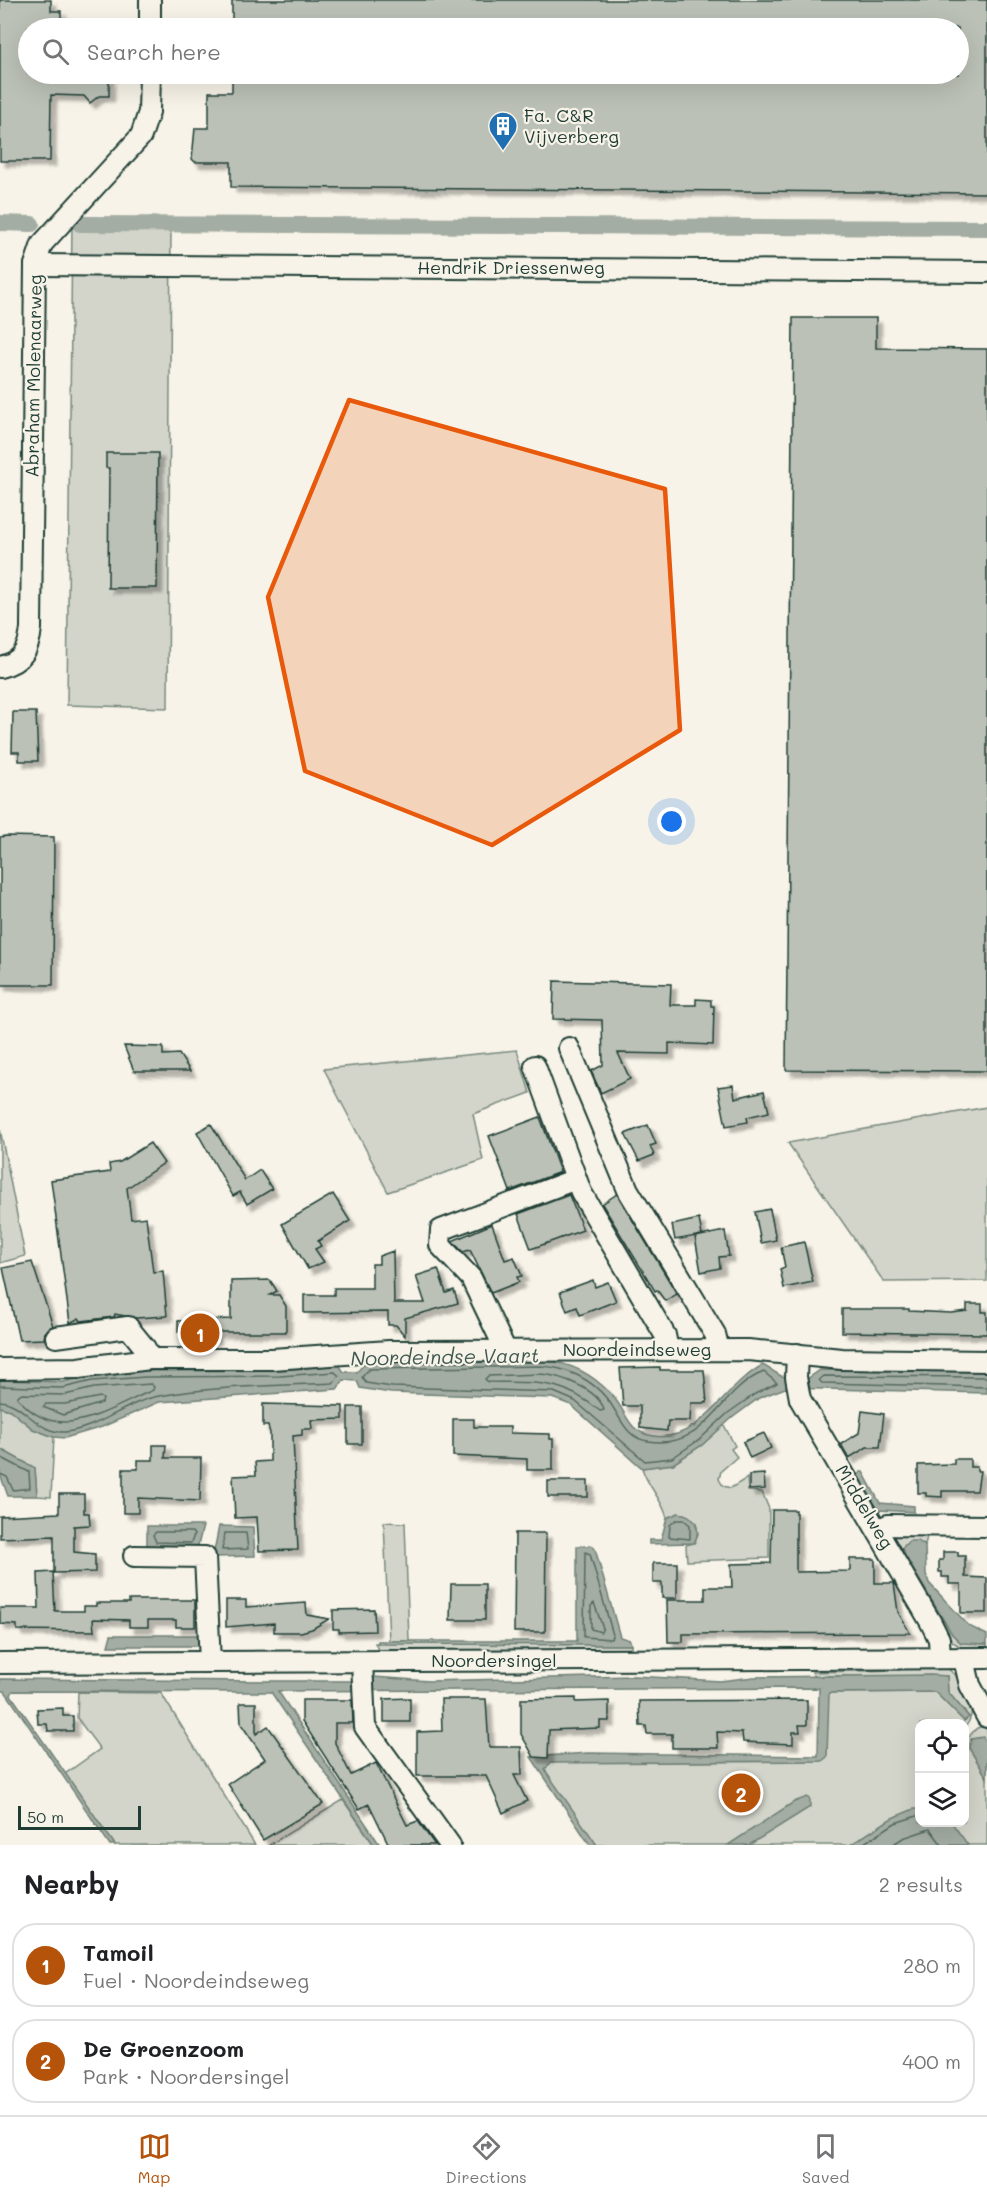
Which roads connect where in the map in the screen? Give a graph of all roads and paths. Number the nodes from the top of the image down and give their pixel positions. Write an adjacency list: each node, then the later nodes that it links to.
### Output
1 (150, 0): 2 (street)
2 (150, 18)
3 (150, 84): 4 (street, Abraham Molenaarweg)
4 (35, 265): 5 (street, Hendrik Driessenweg); 6 (street, Abraham Molenaarweg)
5 (987, 272)
6 (0, 667)
7 (569, 1048): 12 (street)
8 (535, 1066): 9 (street)
9 (576, 1179): 11 (street); 13 (street)
10 (56, 1337): 15 (street)
11 (668, 1350): 12 (street, Noordeindseweg); 13 (street, Noordeindseweg)
12 (718, 1350): 14 (street, Noordeindseweg)
13 (506, 1351): 15 (street, Noordeindseweg)
14 (797, 1354): 16 (street, Noordeindseweg); 19 (street, Middelweg)
15 (150, 1359): 17 (street, Noordeindseweg)
16 (987, 1361)
17 (0, 1369)
18 (987, 1526): 19 (street)
19 (878, 1530): 21 (street, Middelweg)
20 (134, 1556): 24 (street)
21 (940, 1658): 23 (street, Noordersingel); 26 (street, Noordersingel)
22 (987, 1658): 23 (street, Noordersingel)
23 (964, 1659): 27 (street)
24 (210, 1662): 25 (street, Noordersingel); 26 (street, Noordersingel)
25 (0, 1663)
26 (363, 1677): 28 (street)
27 (987, 1717)
28 (450, 1845)

